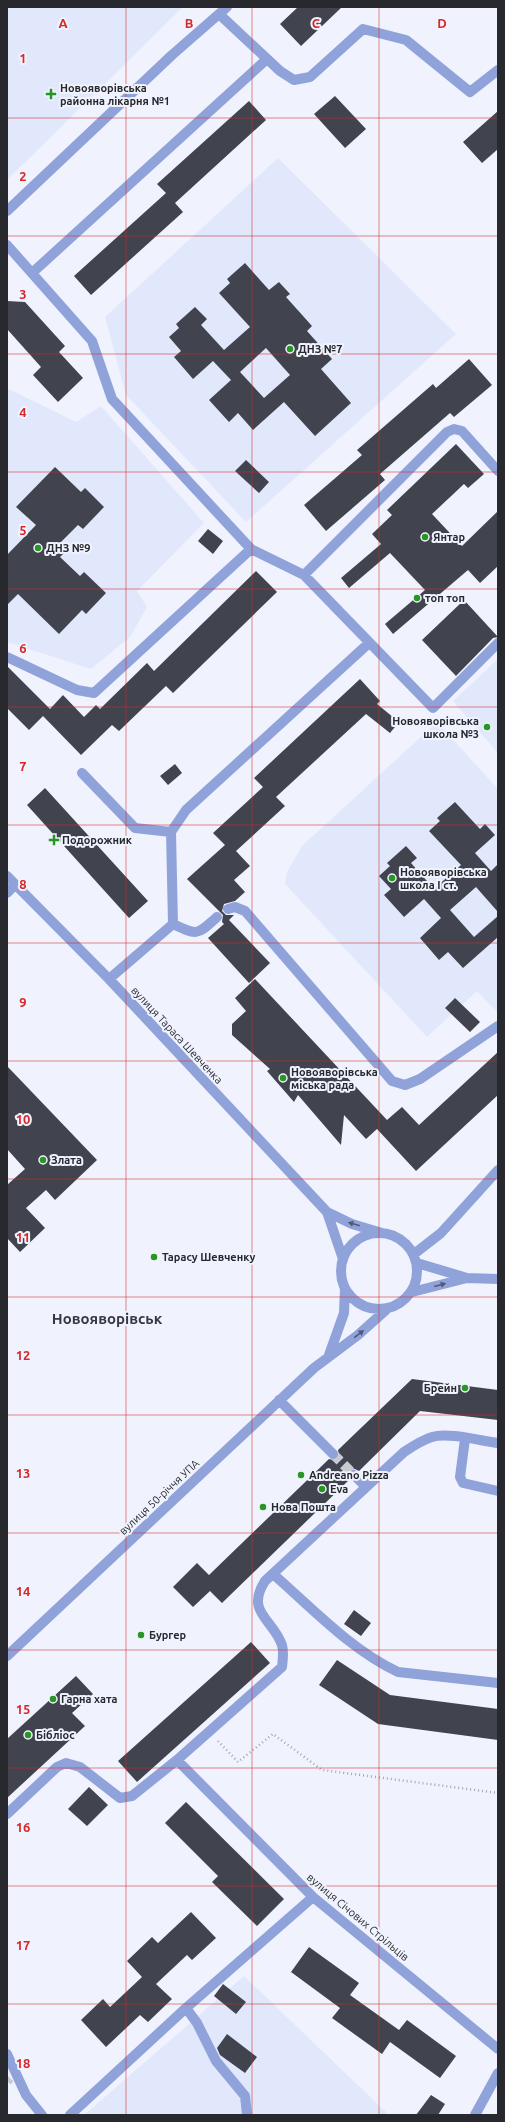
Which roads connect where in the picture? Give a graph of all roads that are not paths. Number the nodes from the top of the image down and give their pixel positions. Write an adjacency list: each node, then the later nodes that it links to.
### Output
1 (227, 7): 2 (street)
2 (219, 14): 3 (street); 5 (street)
3 (267, 59): 4 (street); 7 (street)
4 (498, 70)
5 (7, 211)
6 (7, 245): 7 (street)
7 (32, 273): 9 (street)
8 (498, 471): 10 (street)
9 (251, 549): 10 (street); 13 (street)
10 (304, 575): 11 (street)
11 (369, 643): 12 (street); 15 (street)
12 (498, 643)
13 (7, 657)
14 (82, 773): 15 (street)
15 (171, 832): 21 (street)
16 (7, 876): 17 (street, вулиця Тараса Шевченка)
17 (16, 885): 18 (street); 22 (street, вулиця Тараса Шевченка)
18 (7, 893)
19 (228, 909): 23 (street)
20 (217, 917): 21 (street)
21 (173, 924): 22 (street)
22 (109, 979): 25 (street, вулиця Тараса Шевченка)
23 (498, 1026)
24 (498, 1170): 27 (street)
25 (327, 1212): 26 (street, вулиця Тараса Шевченка, one-way to 25); 28 (street, вулиця Тараса Шевченка)
26 (382, 1233): 27 (street); 28 (street)
27 (416, 1258): 29 (street); 32 (street)
28 (343, 1259): 31 (street)
29 (467, 1278): 30 (street); 32 (street, one-way to 29)
30 (498, 1279)
31 (345, 1288): 33 (street); 34 (street, вулиця 50-річчя УПА)
32 (412, 1292): 33 (street)
33 (387, 1309): 34 (street, вулиця 50-річчя УПА, one-way to 33)
34 (328, 1356): 35 (street, вулиця 50-річчя УПА)
35 (279, 1400): 38 (street); 43 (street, вулиця 50-річчя УПА)
36 (465, 1439): 37 (street); 40 (street); 41 (street)
37 (498, 1443)
38 (333, 1454)
39 (354, 1475): 40 (street)
40 (366, 1487): 42 (street)
41 (498, 1491)
42 (273, 1574): 44 (street); 45 (street)
43 (7, 1656)
44 (498, 1683)
45 (177, 1760): 46 (street); 47 (street, вулиця Січових Стрільців)
46 (7, 1814)
47 (313, 1897): 48 (street); 49 (street, вулиця Січових Стрільців)
48 (186, 2008): 53 (street); 54 (street)
49 (498, 2049)
50 (7, 2054): 52 (street)
51 (498, 2073): 55 (street)
52 (42, 2115)
53 (70, 2115)
54 (247, 2115)
55 (476, 2115)

